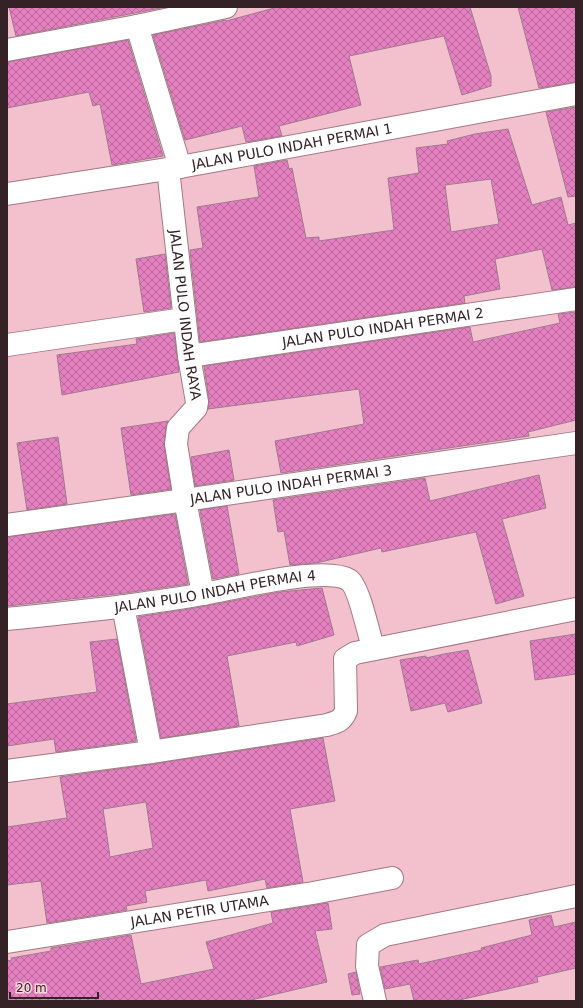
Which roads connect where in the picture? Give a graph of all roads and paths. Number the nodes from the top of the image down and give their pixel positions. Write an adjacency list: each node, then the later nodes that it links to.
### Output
1 (226, 7): 2 (street)
2 (137, 26): 3 (street); 5 (street, JALAN PULO INDAH RAYA)
3 (7, 50)
4 (576, 94): 5 (street, JALAN PULO INDAH PERMAI 1)
5 (174, 168): 6 (street, JALAN PULO INDAH PERMAI 1); 8 (street, JALAN PULO INDAH RAYA)
6 (7, 194)
7 (576, 299): 10 (street, JALAN PULO INDAH PERMAI 2)
8 (184, 319): 9 (street); 10 (street, JALAN PULO INDAH RAYA)
9 (7, 346)
10 (189, 356): 12 (street, JALAN PULO INDAH RAYA)
11 (576, 443): 12 (street, JALAN PULO INDAH PERMAI 3)
12 (185, 500): 13 (street, JALAN PULO INDAH PERMAI 3); 14 (street, JALAN PULO INDAH RAYA)
13 (7, 525)
14 (203, 594): 15 (street, JALAN PULO INDAH PERMAI 4); 18 (street, JALAN PULO INDAH PERMAI 4)
15 (123, 606): 17 (street, JALAN PULO INDAH PERMAI 4); 19 (street)
16 (576, 609): 18 (street)
17 (7, 619)
18 (372, 648): 19 (street)
19 (151, 752): 20 (street)
20 (7, 771)
21 (392, 878): 23 (street, JALAN PETIR UTAMA)
22 (576, 896): 24 (street)
23 (7, 942)
24 (375, 1001)

